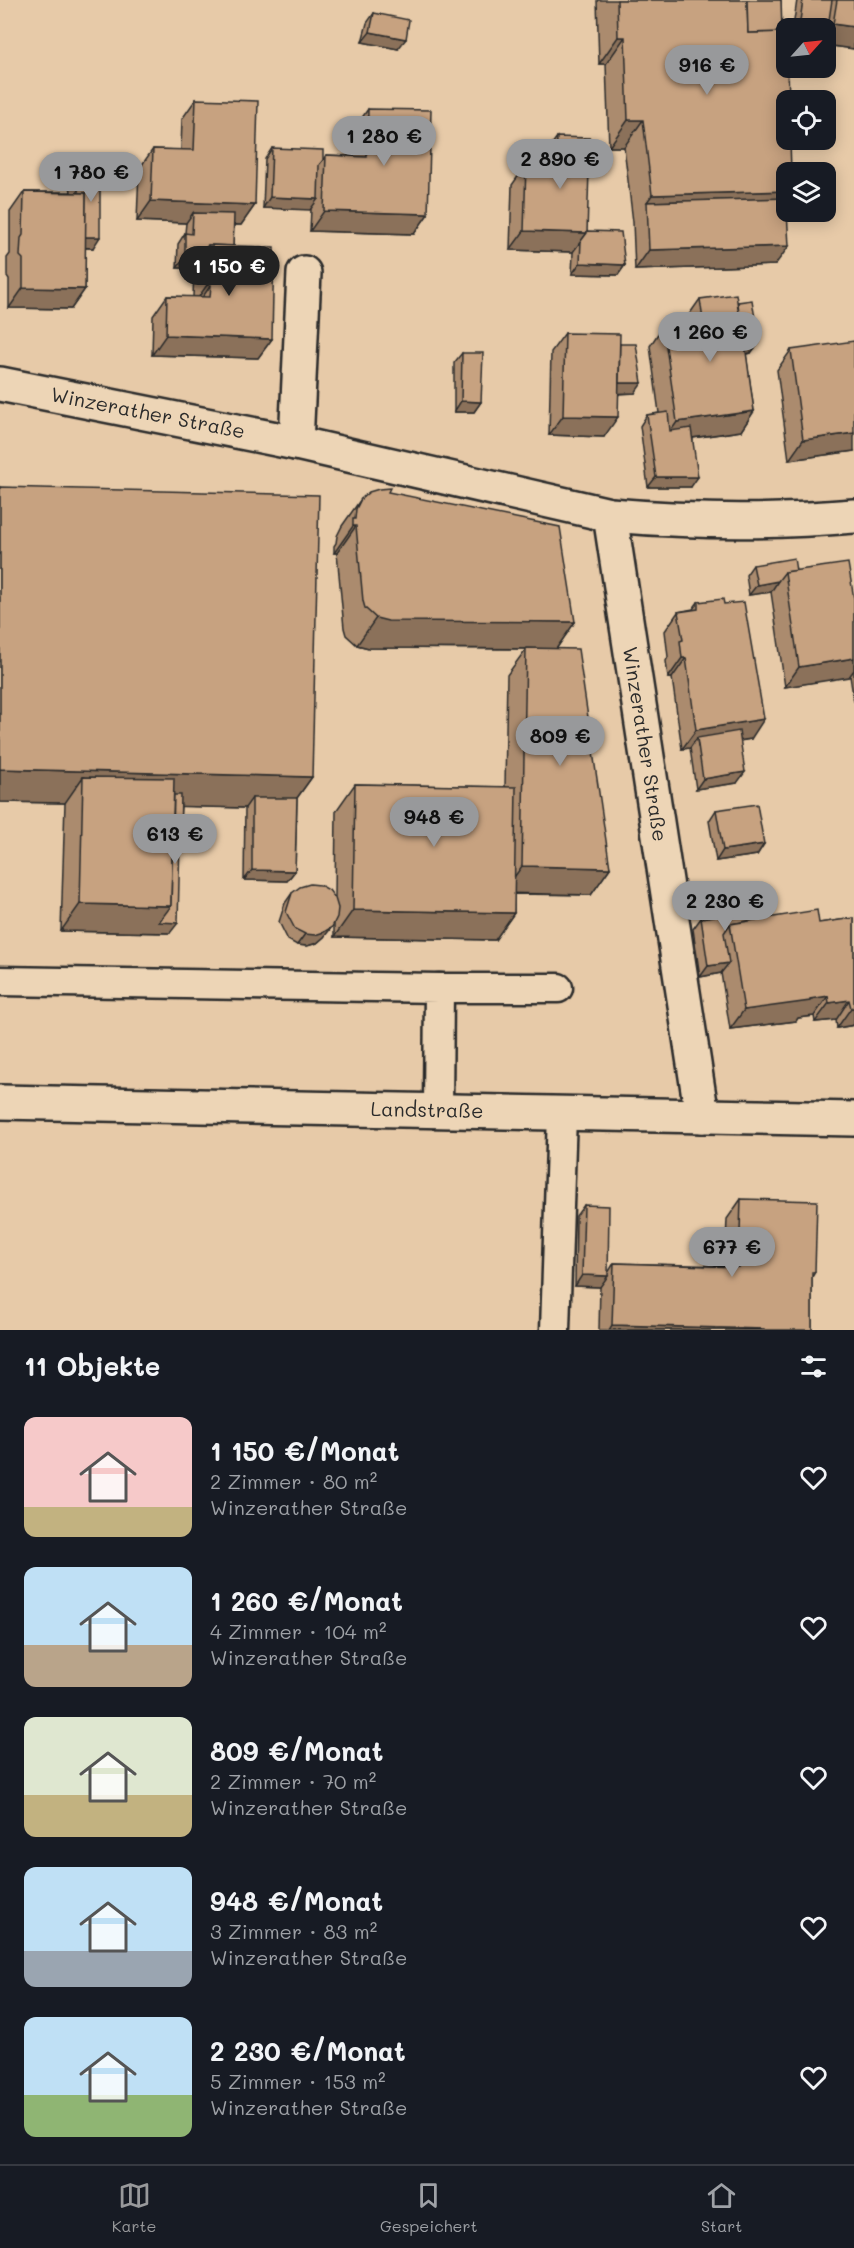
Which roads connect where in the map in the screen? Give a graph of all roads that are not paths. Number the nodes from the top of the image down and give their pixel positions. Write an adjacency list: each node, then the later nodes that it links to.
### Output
1 (304, 273): 3 (street)
2 (0, 384): 3 (street, Winzerather Straße)
3 (296, 442): 4 (street, Winzerather Straße)
4 (610, 515): 5 (street, Winzerather Straße); 12 (street, Winzerather Straße)
5 (854, 516)
6 (0, 981): 7 (lane)
7 (440, 988): 8 (lane); 10 (lane)
8 (558, 988)
9 (0, 1102): 10 (street, Landstraße)
10 (438, 1110): 11 (street, Landstraße)
11 (561, 1114): 12 (street, Landstraße); 14 (lane)
12 (702, 1116): 13 (street, Landstraße)
13 (854, 1119)
14 (555, 1330)

